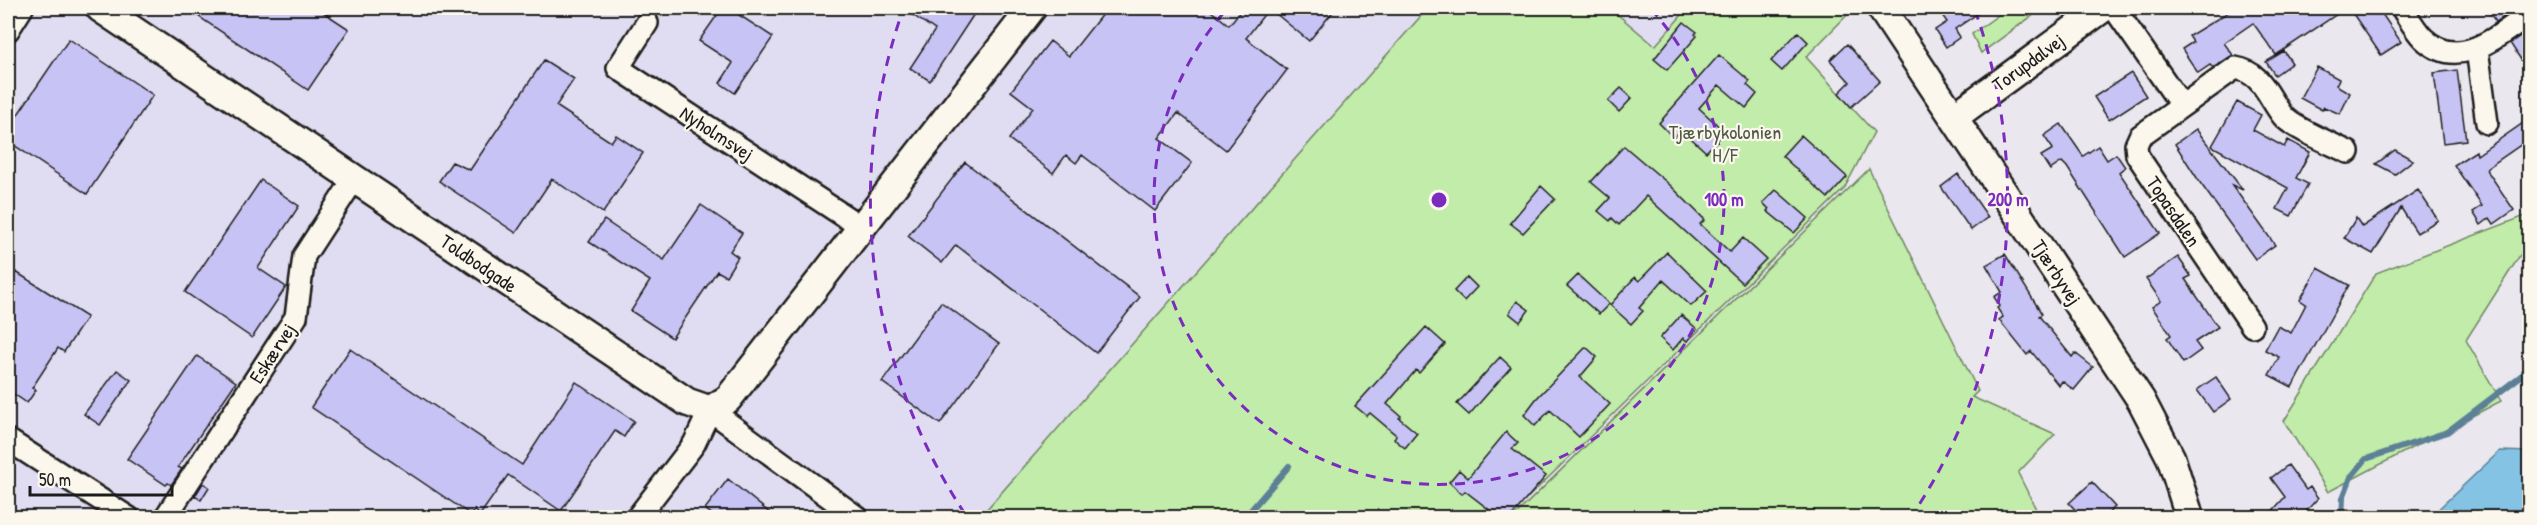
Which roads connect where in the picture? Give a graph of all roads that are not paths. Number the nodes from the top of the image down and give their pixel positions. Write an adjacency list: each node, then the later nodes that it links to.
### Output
1 (22, 8): 10 (street)
2 (100, 8): 16 (street, Toldbodgade)
3 (1032, 8): 17 (street)
4 (1881, 8): 13 (street, Tjærbyvej)
5 (2103, 8): 13 (street, Torupdalvej)
6 (2114, 8): 12 (street)
7 (2402, 8): 11 (street)
8 (2529, 14): 11 (street)
9 (647, 23): 17 (street, Nyholmsvej)
10 (8, 30)
11 (2477, 49): 14 (street)
12 (2182, 106): 15 (street, Topasdalen); 18 (street, Topasdalen)
13 (1954, 117): 25 (street, Tjærbyvej)
14 (2487, 123)
15 (2348, 152)
16 (354, 179): 19 (street, Toldbodgade); 22 (street, Eskærvej)
17 (861, 227): 19 (street)
18 (2252, 326)
19 (710, 410): 23 (street); 24 (street, Toldbodgade)
20 (8, 440): 21 (street)
21 (129, 518)
22 (165, 518)
23 (637, 518)
24 (858, 518)
25 (2190, 518)

